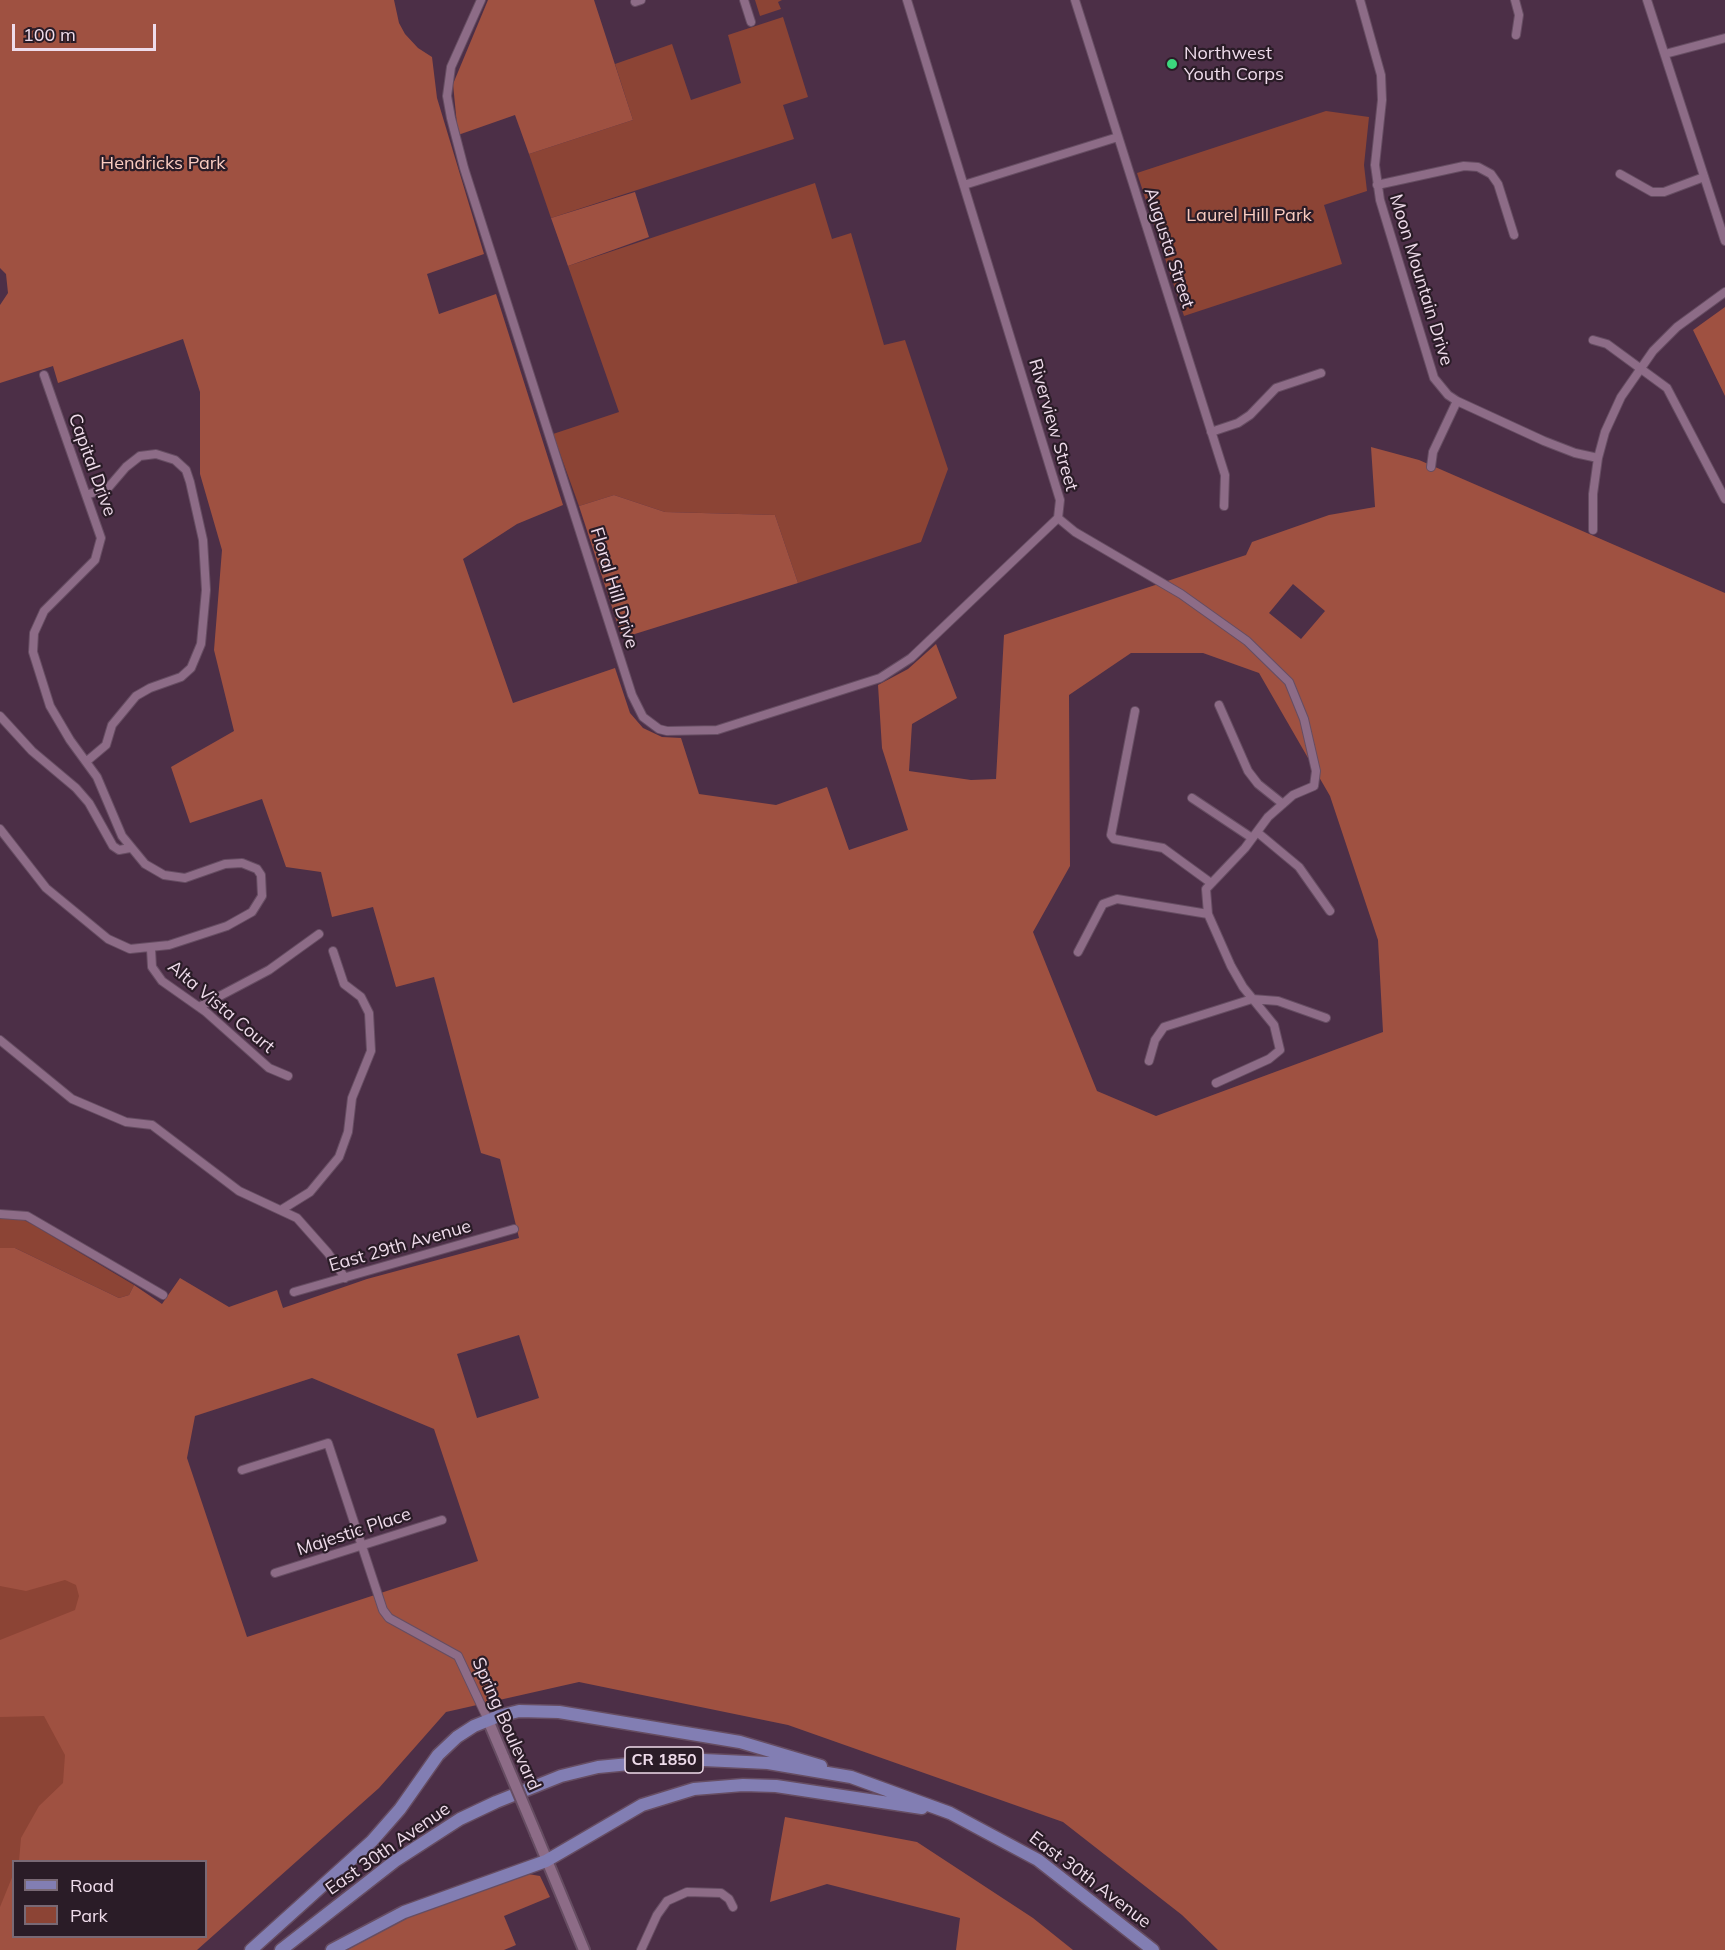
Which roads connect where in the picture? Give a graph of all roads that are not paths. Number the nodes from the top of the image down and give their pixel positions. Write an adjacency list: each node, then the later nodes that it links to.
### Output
1 (481, 0): 31 (street, Floral Hill Drive)
2 (744, 0): 8 (street)
3 (907, 0): 15 (street, Riverview Street)
4 (1075, 0): 12 (street, Augusta Street)
5 (1360, 0): 16 (street, Moon Mountain Drive)
6 (1515, 0): 9 (street)
7 (1647, 0): 11 (street)
8 (751, 22)
9 (1516, 35)
10 (1725, 38): 11 (street)
11 (1665, 54): 14 (street)
12 (1118, 137): 15 (street); 25 (street, Augusta Street)
13 (1620, 174): 14 (street)
14 (1704, 177): 18 (street)
15 (964, 185): 31 (street, Riverview Street)
16 (1377, 185): 17 (street, Moon Mountain Drive); 24 (street, Moon Mountain Drive)
17 (1514, 235)
18 (1725, 241)
19 (1725, 292): 21 (street)
20 (1593, 340): 21 (street)
21 (1641, 368): 26 (street); 29 (street)
22 (1321, 373): 25 (street)
23 (44, 375): 28 (street, Capital Drive)
24 (1456, 400): 26 (street, Moon Mountain Drive); 27 (street)
25 (1211, 432): 30 (street, Augusta Street)
26 (1598, 458): 32 (street)
27 (1431, 467)
28 (86, 495): 36 (street, Capital Drive); 36 (street)
29 (1725, 498)
30 (1224, 506)
31 (1058, 518): 38 (street, Riverview Street)
32 (1593, 530)
33 (1219, 705): 38 (street)
34 (1136, 711): 42 (street)
35 (0, 716): 41 (street)
36 (87, 761): 41 (street, Capital Drive)
37 (1192, 798): 40 (street)
38 (1283, 804): 40 (street)
39 (0, 829): 46 (street, Capital Drive)
40 (1254, 835): 42 (street); 43 (street)
41 (130, 848): 46 (street, Capital Drive)
42 (1211, 883): 44 (street)
43 (1330, 911)
44 (1208, 914): 48 (street); 49 (street)
45 (319, 934): 50 (street)
46 (151, 949): 50 (street, Alta Vista Court)
47 (333, 951): 56 (street)
48 (1078, 952)
49 (1252, 999): 51 (street); 53 (street); 55 (street)
50 (199, 1007): 54 (street, Alta Vista Court)
51 (1326, 1018)
52 (0, 1040): 56 (street)
53 (1149, 1061)
54 (288, 1076)
55 (1216, 1083)
56 (281, 1210): 59 (street)
57 (0, 1214): 61 (street)
58 (514, 1229): 59 (street, East 29th Avenue)
59 (345, 1278): 60 (street, East 29th Avenue)
60 (294, 1292)
61 (163, 1295)
62 (242, 1470): 64 (street, Spring Boulevard)
63 (442, 1520): 64 (street, Majestic Place)
64 (361, 1545): 65 (street, Majestic Place); 66 (street, Spring Boulevard)
65 (275, 1573)
66 (488, 1720): 67 (main road); 69 (street, Spring Boulevard, bridge); 71 (main road)
67 (851, 1777): 68 (main road, East 30th Avenue / CR 1850); 72 (main road, East 30th Avenue / CR 1850)
68 (950, 1813): 69 (main road); 76 (main road, East 30th Avenue / CR 1850)
69 (546, 1861): 73 (main road); 74 (street, Spring Boulevard)
70 (733, 1907): 75 (street)
71 (250, 1950)
72 (280, 1950)
73 (332, 1950)
74 (584, 1950)
75 (641, 1950)
76 (1153, 1950)

